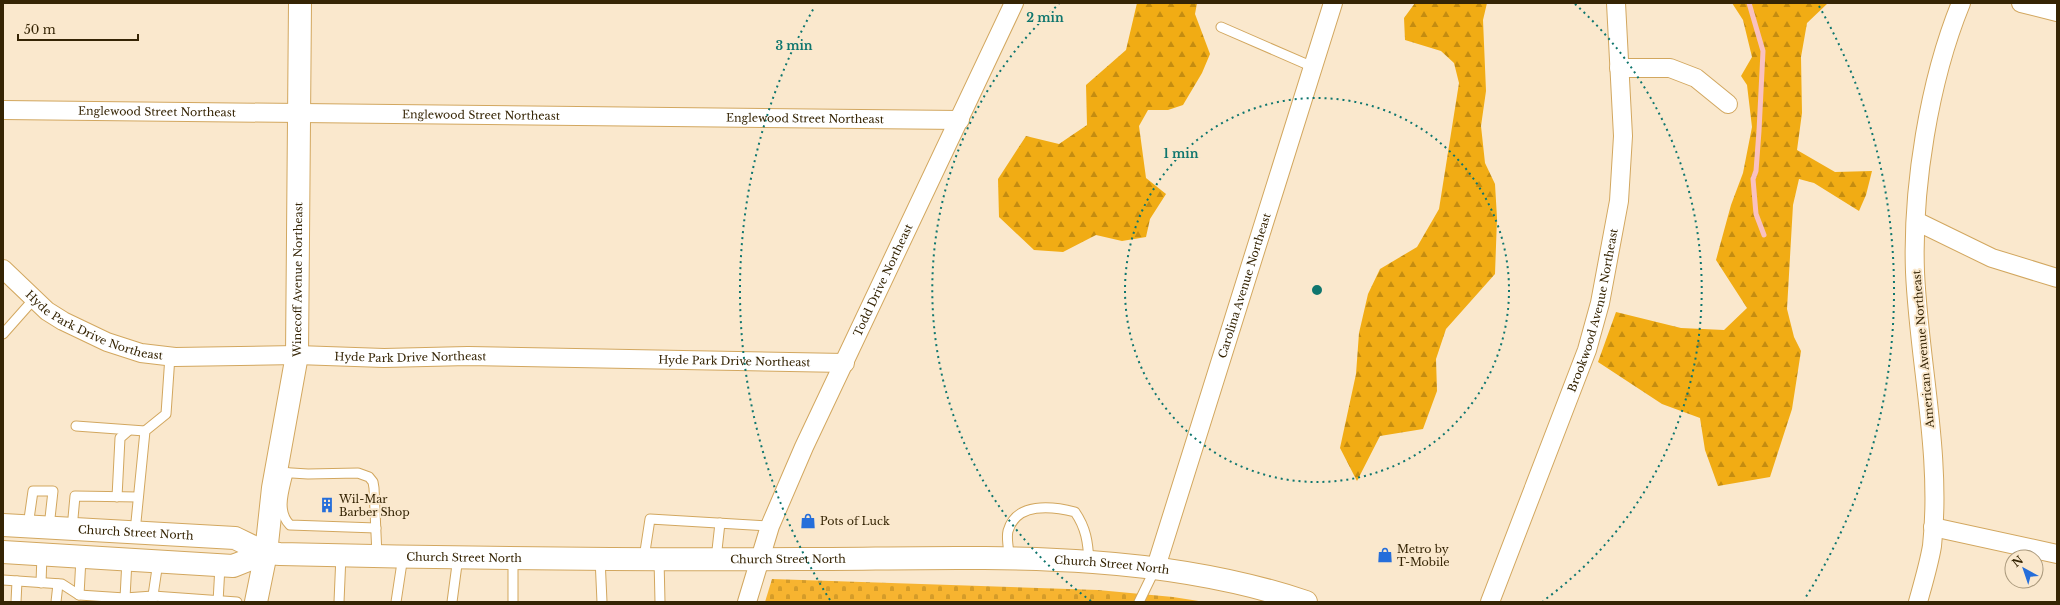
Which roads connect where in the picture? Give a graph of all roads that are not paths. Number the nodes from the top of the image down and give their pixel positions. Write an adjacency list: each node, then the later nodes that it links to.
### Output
1 (300, 3): 13 (main road, Winecoff Avenue Northeast)
2 (1014, 3): 14 (street, Todd Drive Northeast)
3 (1333, 3): 9 (street, Carolina Avenue Northeast)
4 (1616, 3): 10 (street, Brookwood Avenue Northeast)
5 (1961, 3): 15 (street, American Avenue Northeast)
6 (2021, 3): 7 (street)
7 (2057, 12)
8 (1221, 27): 9 (lane)
9 (1313, 67): 58 (street, Carolina Avenue Northeast)
10 (1620, 68): 11 (street); 81 (street, Brookwood Avenue Northeast)
11 (1728, 104)
12 (3, 110): 13 (street, Englewood Street Northeast)
13 (299, 114): 14 (street, Englewood Street Northeast); 20 (main road, Winecoff Avenue Northeast)
14 (960, 120): 22 (street, Todd Drive Northeast)
15 (1916, 221): 17 (street); 34 (street, American Avenue Northeast)
16 (3, 268): 18 (street, Hyde Park Drive Northeast)
17 (2057, 278)
18 (34, 299): 19 (lane); 21 (street, Hyde Park Drive Northeast)
19 (3, 334)
20 (297, 355): 21 (street, Hyde Park Drive Northeast); 22 (street, Hyde Park Drive Northeast); 26 (main road, Winecoff Avenue Northeast)
21 (170, 356): 25 (lane)
22 (845, 363): 33 (street, Todd Drive Northeast)
23 (76, 426): 24 (lane)
24 (128, 431): 25 (lane); 27 (lane)
25 (144, 431): 28 (lane)
26 (282, 472): 29 (main road, Winecoff Avenue Northeast); 36 (lane)
27 (117, 497): 28 (lane); 37 (lane)
28 (138, 497): 38 (lane)
29 (277, 498): 36 (lane); 40 (main road, Winecoff Avenue Northeast)
30 (720, 523): 33 (lane); 50 (lane); 51 (lane)
31 (3, 525): 32 (main road, Church Street North)
32 (28, 526): 35 (main road, Church Street North); 35 (lane)
33 (770, 526): 52 (street, Todd Drive Northeast)
34 (1933, 526): 41 (street); 82 (street, American Avenue Northeast)
35 (49, 527): 37 (main road, Church Street North)
36 (376, 528): 44 (lane)
37 (72, 529): 38 (main road, Church Street North)
38 (135, 532): 40 (main road, Church Street North)
39 (3, 552): 42 (main road, Church Street North)
40 (266, 553): 43 (main road, Church Street North); 57 (main road, Church Street North); 71 (main road, Winecoff Avenue Northeast)
41 (2057, 554)
42 (42, 555): 48 (main road, Church Street North); 61 (lane)
43 (341, 555): 44 (main road, Church Street North); 72 (lane)
44 (377, 556): 45 (main road, Church Street North)
45 (403, 556): 46 (main road, Church Street North); 73 (lane)
46 (458, 557): 47 (main road, Church Street North); 74 (lane)
47 (513, 557): 49 (main road, Church Street North); 75 (lane)
48 (81, 558): 54 (main road, Church Street North); 63 (lane)
49 (600, 558): 50 (main road, Church Street North); 65 (lane)
50 (651, 558): 51 (main road, Church Street North); 77 (lane)
51 (716, 559): 52 (main road, Church Street North)
52 (759, 559): 53 (main road, Church Street North); 78 (street, Todd Drive Northeast)
53 (1010, 559): 56 (main road, Church Street North); 56 (lane)
54 (127, 560): 55 (main road, Church Street North); 64 (lane)
55 (158, 562): 57 (main road, Church Street North); 66 (lane)
56 (1089, 562): 58 (main road, Church Street North)
57 (220, 566): 67 (lane)
58 (1156, 567): 79 (lane); 80 (main road, Church Street North)
59 (3, 580): 60 (lane)
60 (17, 581): 61 (lane); 68 (lane)
61 (41, 583): 62 (lane)
62 (58, 584): 63 (lane); 69 (lane)
63 (79, 595): 64 (lane)
64 (125, 598): 66 (lane)
65 (602, 598): 76 (lane)
66 (153, 599): 67 (lane)
67 (218, 601): 70 (lane)
68 (16, 602)
69 (56, 602)
70 (236, 602)
71 (256, 602)
72 (340, 602)
73 (396, 602)
74 (452, 602)
75 (513, 602)
76 (593, 602)
77 (660, 602)
78 (747, 602)
79 (1139, 602)
80 (1306, 602)
81 (1490, 602)
82 (1918, 602)

